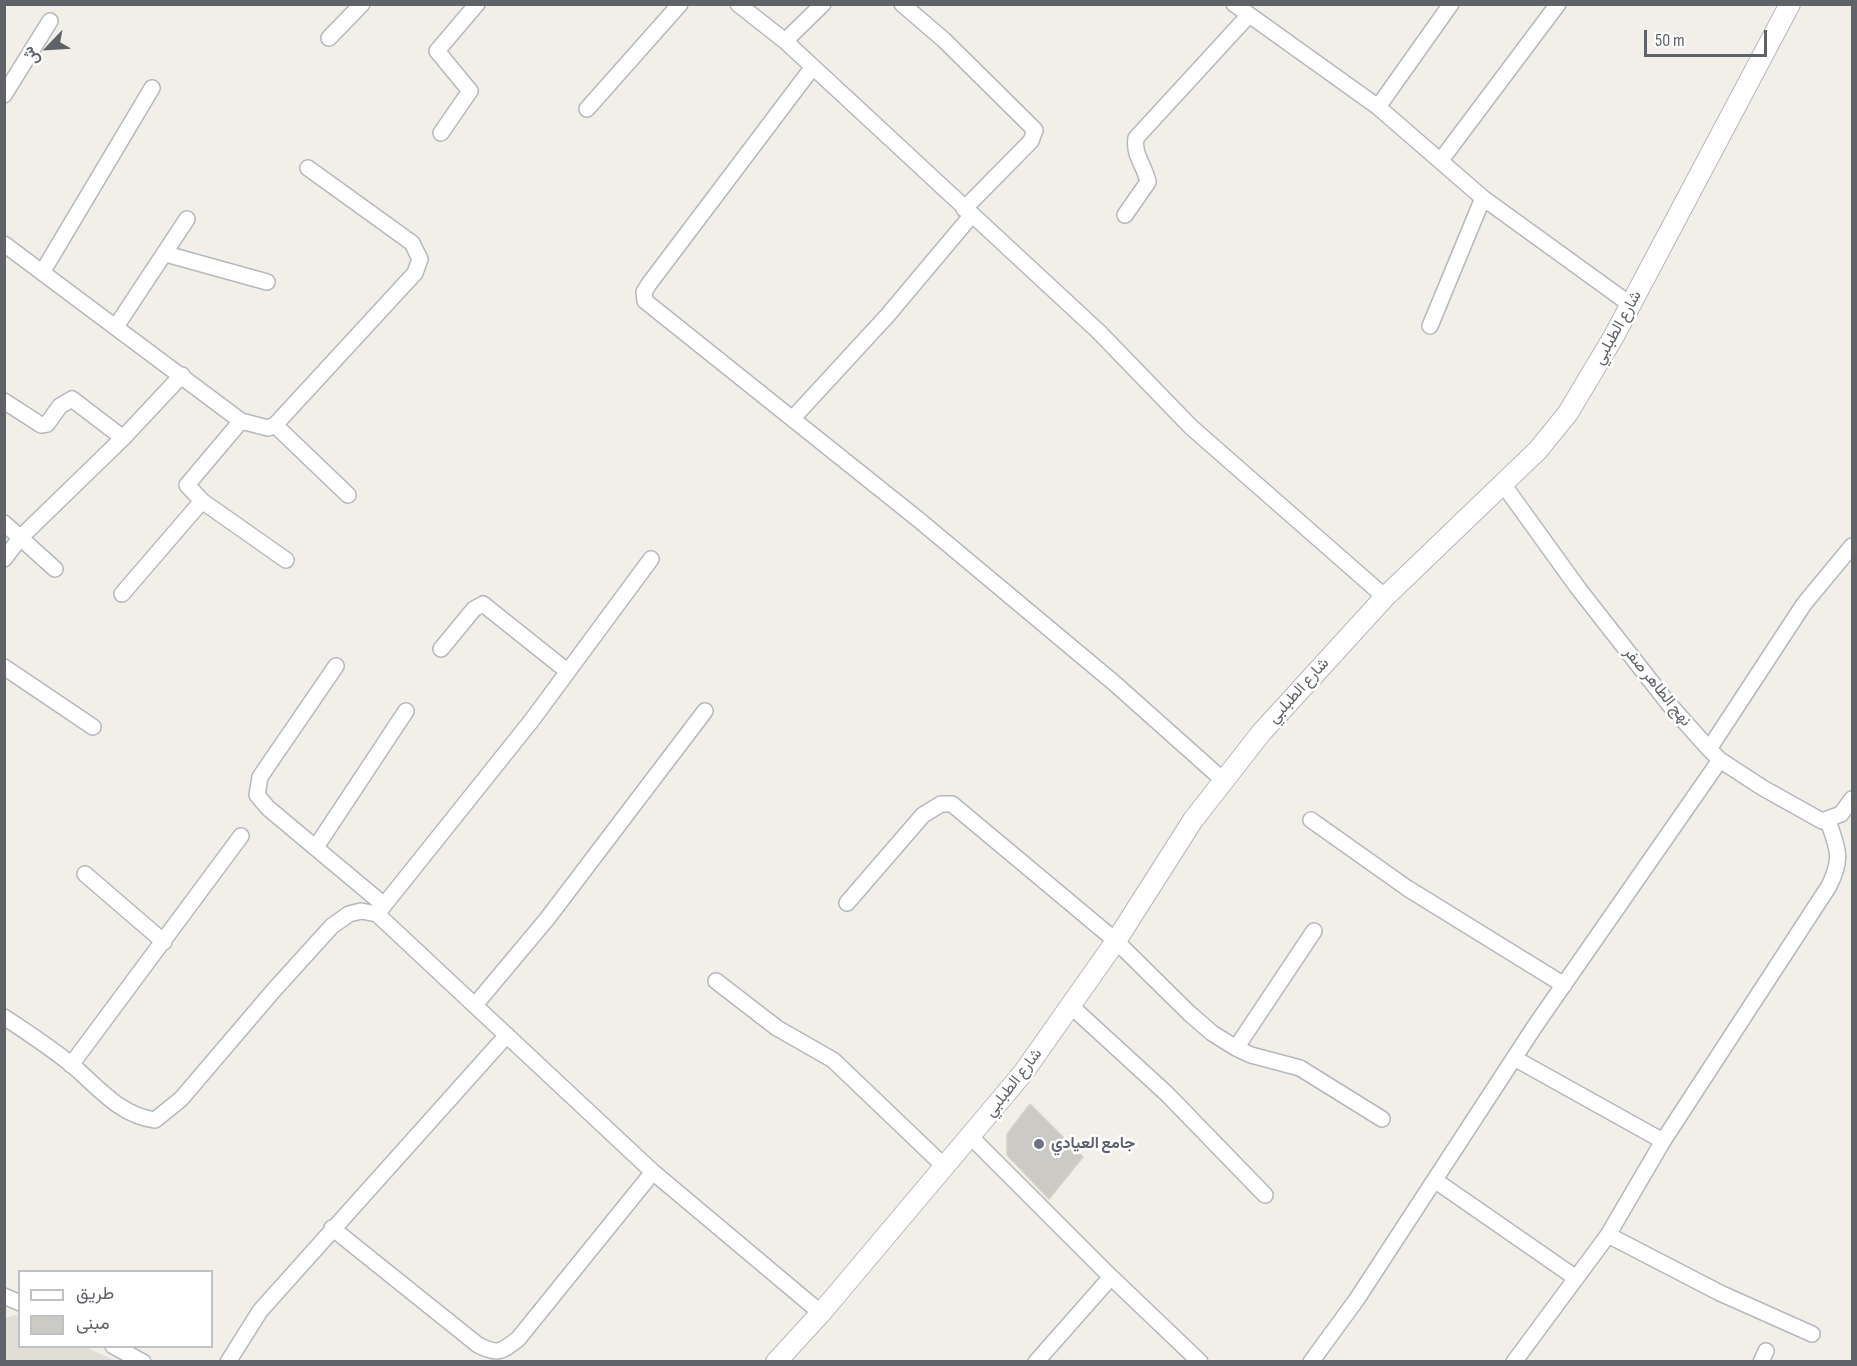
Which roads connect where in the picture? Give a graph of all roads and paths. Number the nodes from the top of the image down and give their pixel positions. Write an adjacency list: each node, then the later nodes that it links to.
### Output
1 (362, 4): 13 (street)
2 (477, 4): 20 (street)
3 (680, 4): 19 (street)
4 (738, 4): 14 (street)
5 (823, 4): 14 (street)
6 (902, 4): 24 (street)
7 (1234, 4): 11 (street)
8 (1451, 4): 18 (street)
9 (1558, 4): 21 (street)
10 (1790, 4): 31 (street, شارع الطبلبي)
11 (1249, 15): 18 (street); 25 (street)
12 (50, 21): 17 (street)
13 (329, 38)
14 (785, 41): 15 (street)
15 (812, 68): 24 (street); 36 (street)
16 (152, 88): 29 (street)
17 (4, 95)
18 (1378, 107): 21 (street)
19 (587, 109)
20 (441, 133)
21 (1440, 159): 23 (street)
22 (308, 168): 38 (street)
23 (1483, 198): 31 (street); 33 (street)
24 (967, 213): 36 (street); 51 (street)
25 (1125, 215)
26 (187, 219): 28 (street)
27 (4, 244): 29 (street)
28 (166, 254): 30 (street); 32 (street)
29 (43, 271): 32 (street)
30 (267, 282)
31 (1631, 305): 40 (street, شارع الطبلبي)
32 (117, 325): 34 (street)
33 (1430, 326)
34 (182, 375): 37 (street); 39 (street)
35 (4, 401): 39 (street)
36 (793, 418): 60 (street)
37 (241, 421): 38 (street); 42 (street)
38 (275, 424): 41 (street)
39 (123, 438): 44 (street)
40 (1503, 484): 51 (street, شارع الطبلبي); 59 (street, نهج الطاهر صفر)
41 (348, 495)
42 (202, 501): 48 (street); 50 (street)
43 (4, 523): 44 (street)
44 (21, 537): 46 (street); 49 (street)
45 (1852, 546): 59 (street)
46 (4, 559)
47 (651, 559): 55 (street)
48 (286, 560)
49 (55, 569)
50 (122, 594)
51 (1386, 597): 60 (street, شارع الطبلبي)
52 (441, 648): 55 (street)
53 (336, 666): 65 (street)
54 (4, 667): 58 (street)
55 (567, 671): 68 (street)
56 (406, 711): 65 (street)
57 (705, 711): 74 (street)
58 (93, 727)
59 (1715, 754): 63 (street, نهج الطاهر صفر); 73 (street)
60 (1223, 780): 70 (street, شارع الطبلبي)
61 (1852, 799): 63 (street)
62 (1311, 820): 73 (street)
63 (1828, 821): 83 (street)
64 (241, 836): 71 (street)
65 (316, 847): 68 (street)
66 (85, 874): 71 (street)
67 (848, 903): 70 (street)
68 (381, 910): 74 (street); 80 (street)
69 (1314, 931): 78 (street)
70 (1116, 941): 75 (street, شارع الطبلبي); 78 (street)
71 (164, 942): 80 (street)
72 (716, 981): 84 (street)
73 (1564, 985): 79 (street)
74 (475, 1005): 77 (street)
75 (1071, 1006): 82 (street, شارع الطبلبي); 87 (street)
76 (4, 1017): 80 (street)
77 (507, 1035): 85 (street); 88 (street)
78 (1236, 1048): 81 (street)
79 (1514, 1058): 83 (street); 86 (street)
80 (71, 1065)
81 (1382, 1119)
82 (971, 1137): 84 (street, شارع الطبلبي); 90 (street)
83 (1663, 1141): 89 (street)
84 (945, 1167): 94 (street, شارع الطبلبي)
85 (653, 1172): 88 (street); 94 (street)
86 (1436, 1181): 91 (street); 102 (street)
87 (1265, 1195)
88 (332, 1228): 98 (street)
89 (1608, 1235): 91 (street); 95 (street)
90 (1111, 1277): 100 (street); 101 (street)
91 (1576, 1278): 103 (street)
92 (4, 1296): 93 (street)
93 (18, 1302)
94 (821, 1313): 99 (street, شارع الطبلبي)
95 (1812, 1334)
96 (115, 1348): 97 (street)
97 (143, 1362)
98 (228, 1362)
99 (776, 1362)
100 (1036, 1362)
101 (1200, 1362)
102 (1311, 1362)
103 (1514, 1362)

